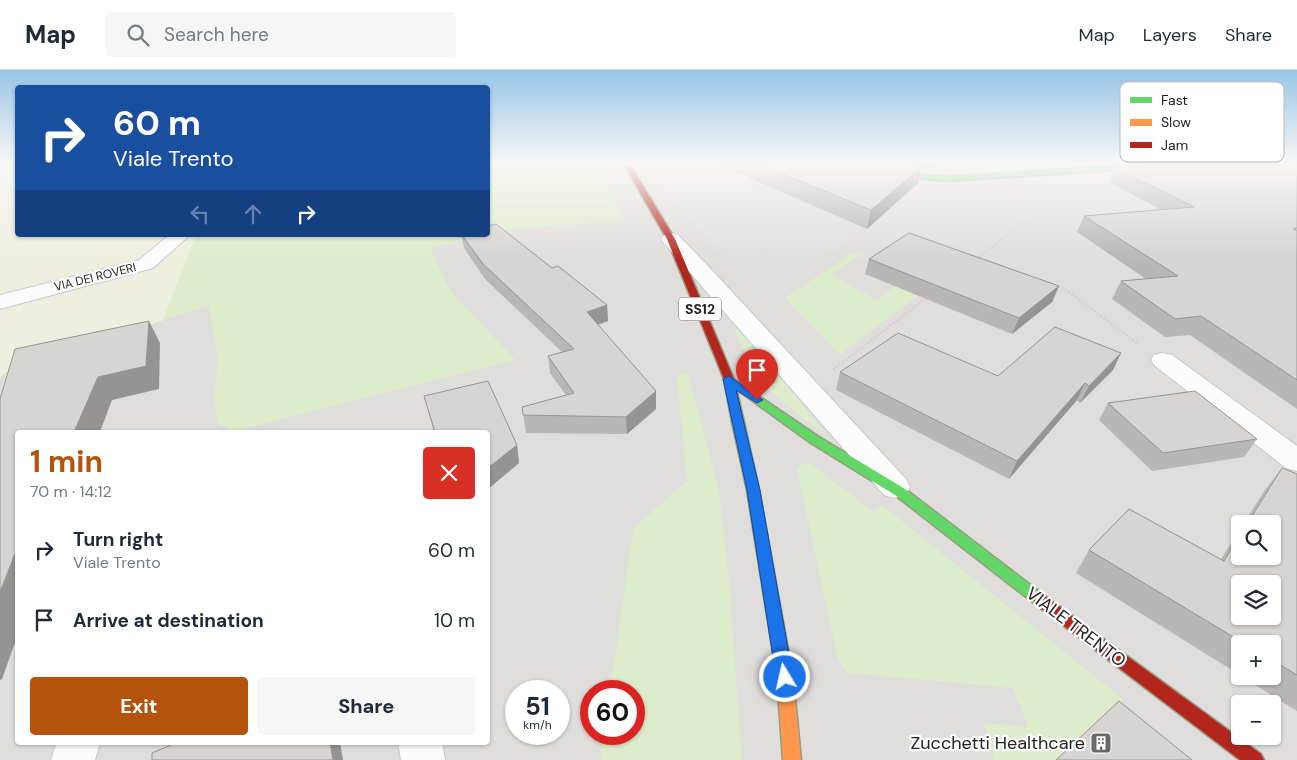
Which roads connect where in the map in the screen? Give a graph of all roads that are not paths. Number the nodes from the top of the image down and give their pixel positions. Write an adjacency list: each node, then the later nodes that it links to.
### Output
1 (645, 195): 3 (street, VIALE TRENTO / SS12)
2 (179, 237): 4 (street, VIA DEI ROVERI)
3 (671, 239): 6 (street, SS12); 8 (street, VIALE TRENTO)
4 (0, 302)
5 (1154, 354): 7 (street)
6 (729, 379): 8 (street, VIALE TRENTO); 13 (street, SS12)
7 (1297, 461)
8 (900, 492): 14 (street, VIALE TRENTO)
9 (78, 745): 11 (street)
10 (421, 745): 12 (street)
11 (72, 760)
12 (424, 760)
13 (792, 760)
14 (1255, 760)

